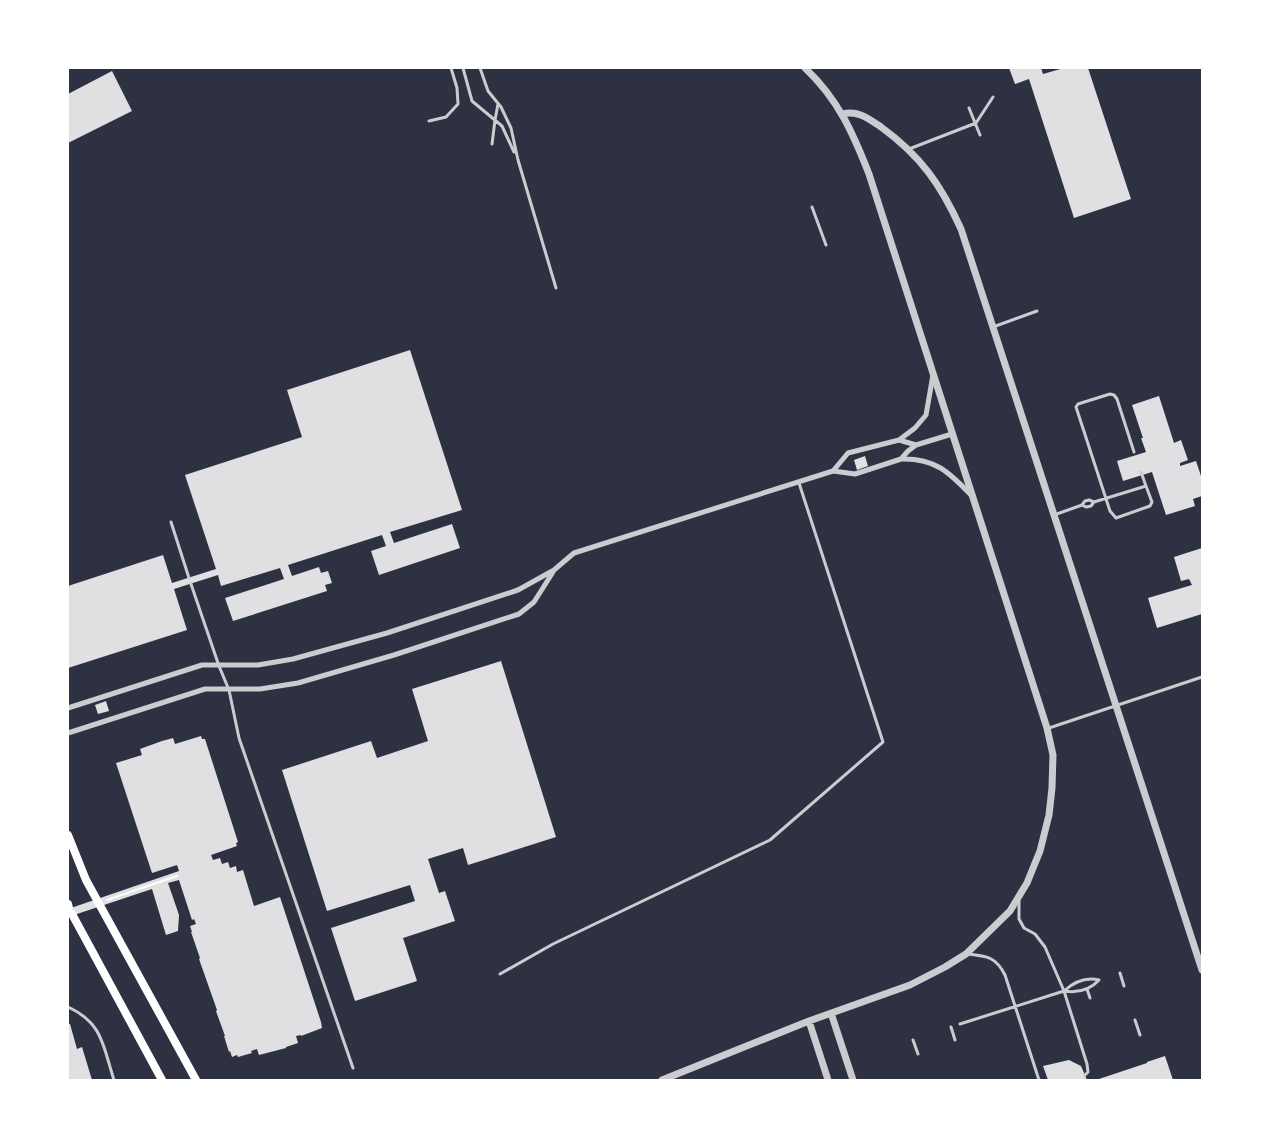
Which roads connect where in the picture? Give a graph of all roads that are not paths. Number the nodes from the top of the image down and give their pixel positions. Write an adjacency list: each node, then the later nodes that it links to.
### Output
1 (451, 68): 10 (lane)
2 (463, 68): 9 (lane)
3 (480, 68): 6 (lane)
4 (805, 68): 8 (street)
5 (993, 97): 11 (lane)
6 (498, 104): 9 (lane); 15 (lane)
7 (969, 108): 11 (lane)
8 (843, 114): 14 (street); 21 (street)
9 (495, 120): 13 (lane); 15 (lane)
10 (429, 121)
11 (976, 123): 12 (lane); 14 (lane)
12 (981, 135)
13 (492, 144)
14 (909, 149): 20 (street)
15 (518, 159): 18 (lane)
16 (812, 207): 17 (lane)
17 (826, 245)
18 (556, 288)
19 (1037, 311): 20 (lane)
20 (993, 327): 33 (street)
21 (933, 374): 22 (street); 23 (street)
22 (952, 434): 24 (street); 31 (street)
23 (899, 440): 24 (street); 27 (street)
24 (916, 445): 26 (street)
25 (1134, 452): 32 (lane)
26 (901, 459): 27 (street); 31 (street)
27 (833, 471): 29 (street)
28 (1141, 472): 30 (lane)
29 (798, 482): 35 (street); 51 (lane)
30 (1146, 486): 32 (lane); 32 (lane)
31 (972, 495): 43 (street)
32 (1106, 498): 33 (lane)
33 (1054, 515): 41 (street)
34 (171, 522): 36 (lane)
35 (554, 570): 38 (street); 40 (street)
36 (189, 578)
37 (191, 584): 38 (lane)
38 (219, 666): 40 (lane); 42 (street)
39 (1203, 677): 41 (lane)
40 (229, 690): 44 (street); 67 (lane)
41 (1117, 706): 43 (lane); 49 (street)
42 (68, 708)
43 (1047, 728): 46 (street)
44 (68, 733)
45 (68, 836): 71 (main road)
46 (1019, 896): 48 (street); 54 (lane)
47 (70, 908): 70 (main road)
48 (966, 954): 57 (lane); 58 (street)
49 (1203, 970)
50 (1120, 973): 52 (lane)
51 (500, 974)
52 (1124, 986)
53 (1087, 988): 54 (lane); 54 (lane); 55 (lane)
54 (1064, 991): 57 (lane); 68 (lane)
55 (1090, 998)
56 (68, 1007): 69 (lane)
57 (1015, 1007): 61 (lane); 75 (lane)
58 (831, 1013): 60 (street); 74 (street)
59 (1135, 1020): 63 (lane)
60 (809, 1021): 72 (street); 73 (street)
61 (960, 1024)
62 (951, 1028): 65 (lane)
63 (1140, 1035)
64 (914, 1040): 66 (lane)
65 (955, 1040)
66 (918, 1054)
67 (353, 1068)
68 (1085, 1075)
69 (114, 1080)
70 (162, 1080)
71 (196, 1080)
72 (662, 1080)
73 (828, 1080)
74 (853, 1080)
75 (1039, 1080)

